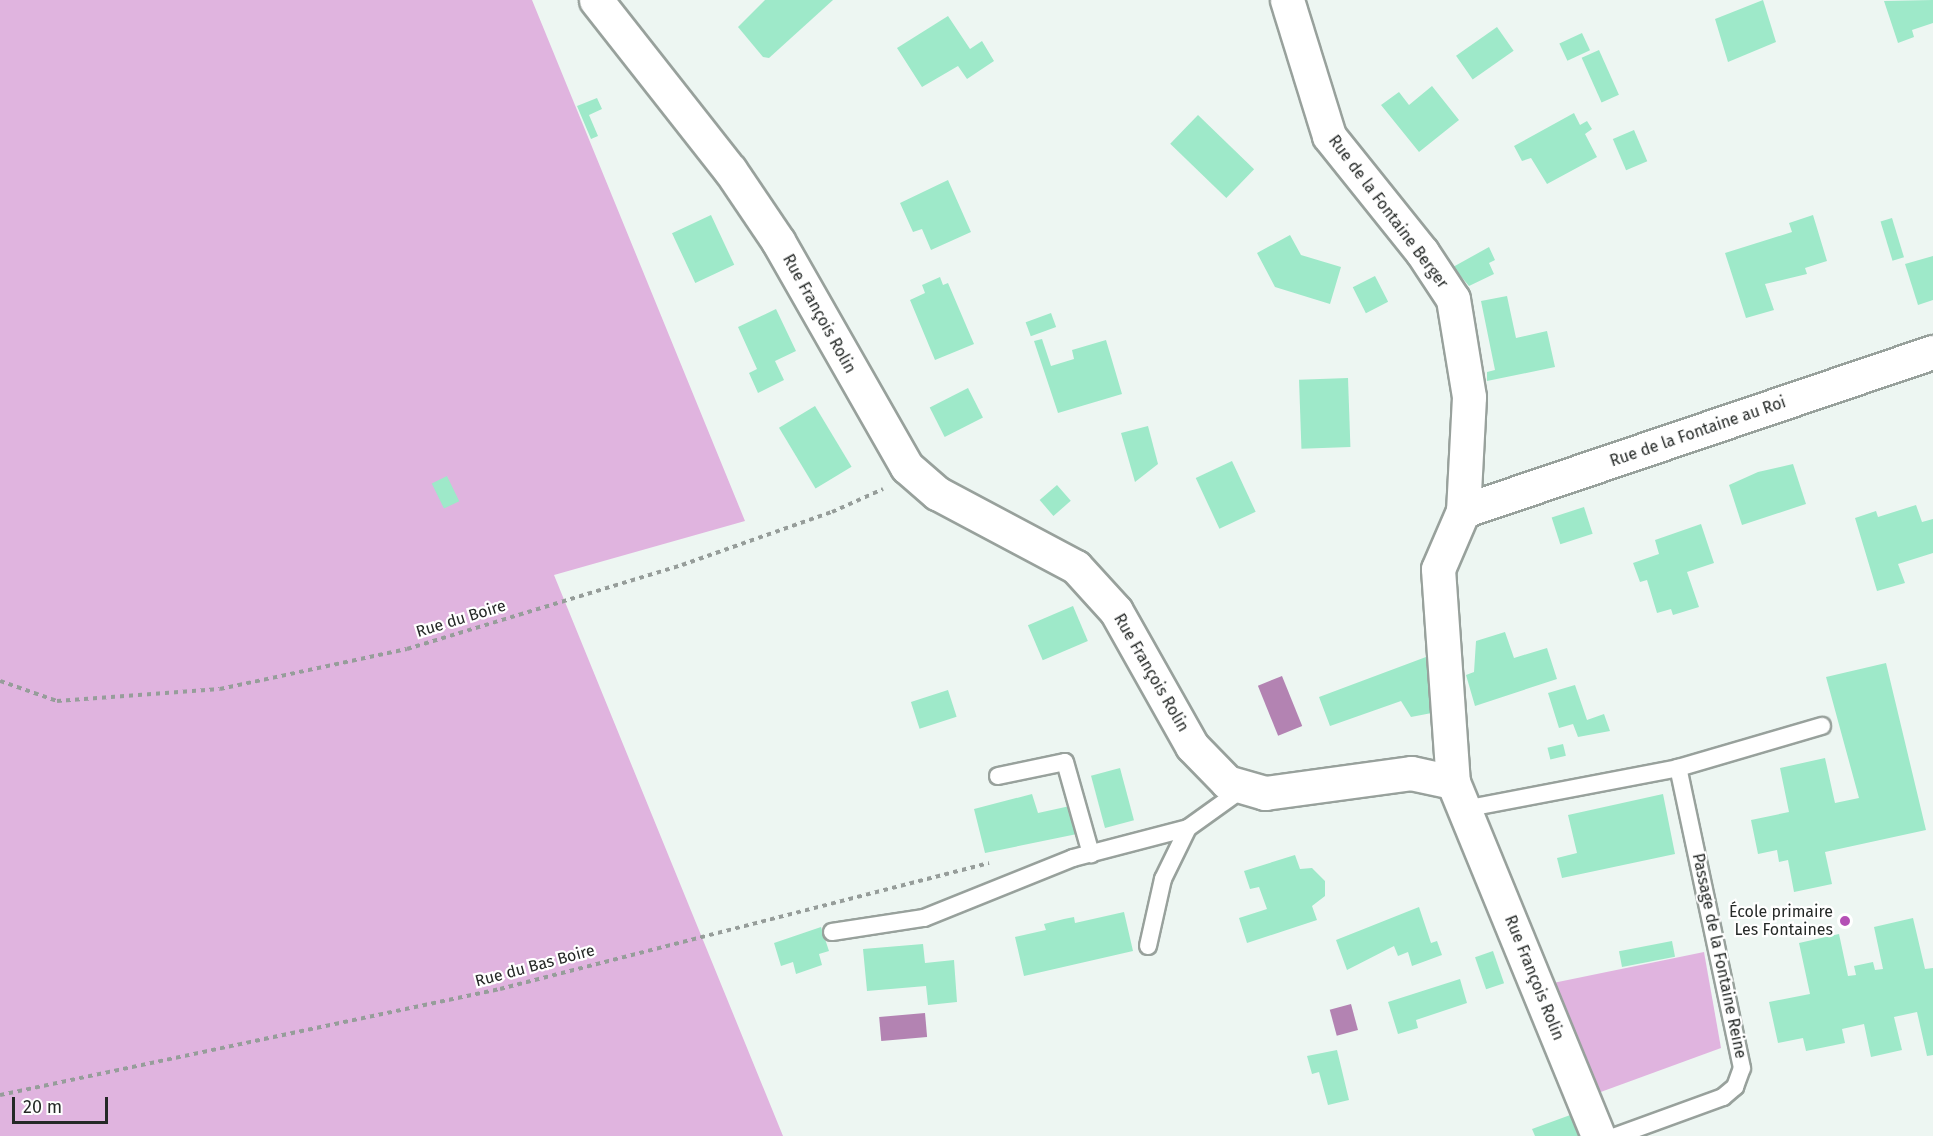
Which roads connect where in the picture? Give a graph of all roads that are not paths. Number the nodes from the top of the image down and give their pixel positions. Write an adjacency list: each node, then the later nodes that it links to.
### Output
1 (596, 0): 8 (street, Rue François Rolin)
2 (1287, 0): 4 (street, Rue de la Fontaine Berger)
3 (1933, 352): 4 (street, Rue de la Fontaine au Roi)
4 (1463, 511): 9 (street, Rue de la Fontaine Berger)
5 (1822, 726): 6 (lane)
6 (1678, 768): 9 (lane); 15 (lane, Passage de la Fontaine Reine)
7 (998, 776): 11 (lane)
8 (1245, 787): 9 (street, Rue François Rolin); 10 (lane)
9 (1458, 795): 14 (street, Rue François Rolin)
10 (1188, 828): 11 (lane); 13 (lane)
11 (1091, 854): 12 (lane)
12 (832, 932)
13 (1149, 946)
14 (1598, 1136)
15 (1616, 1136)

